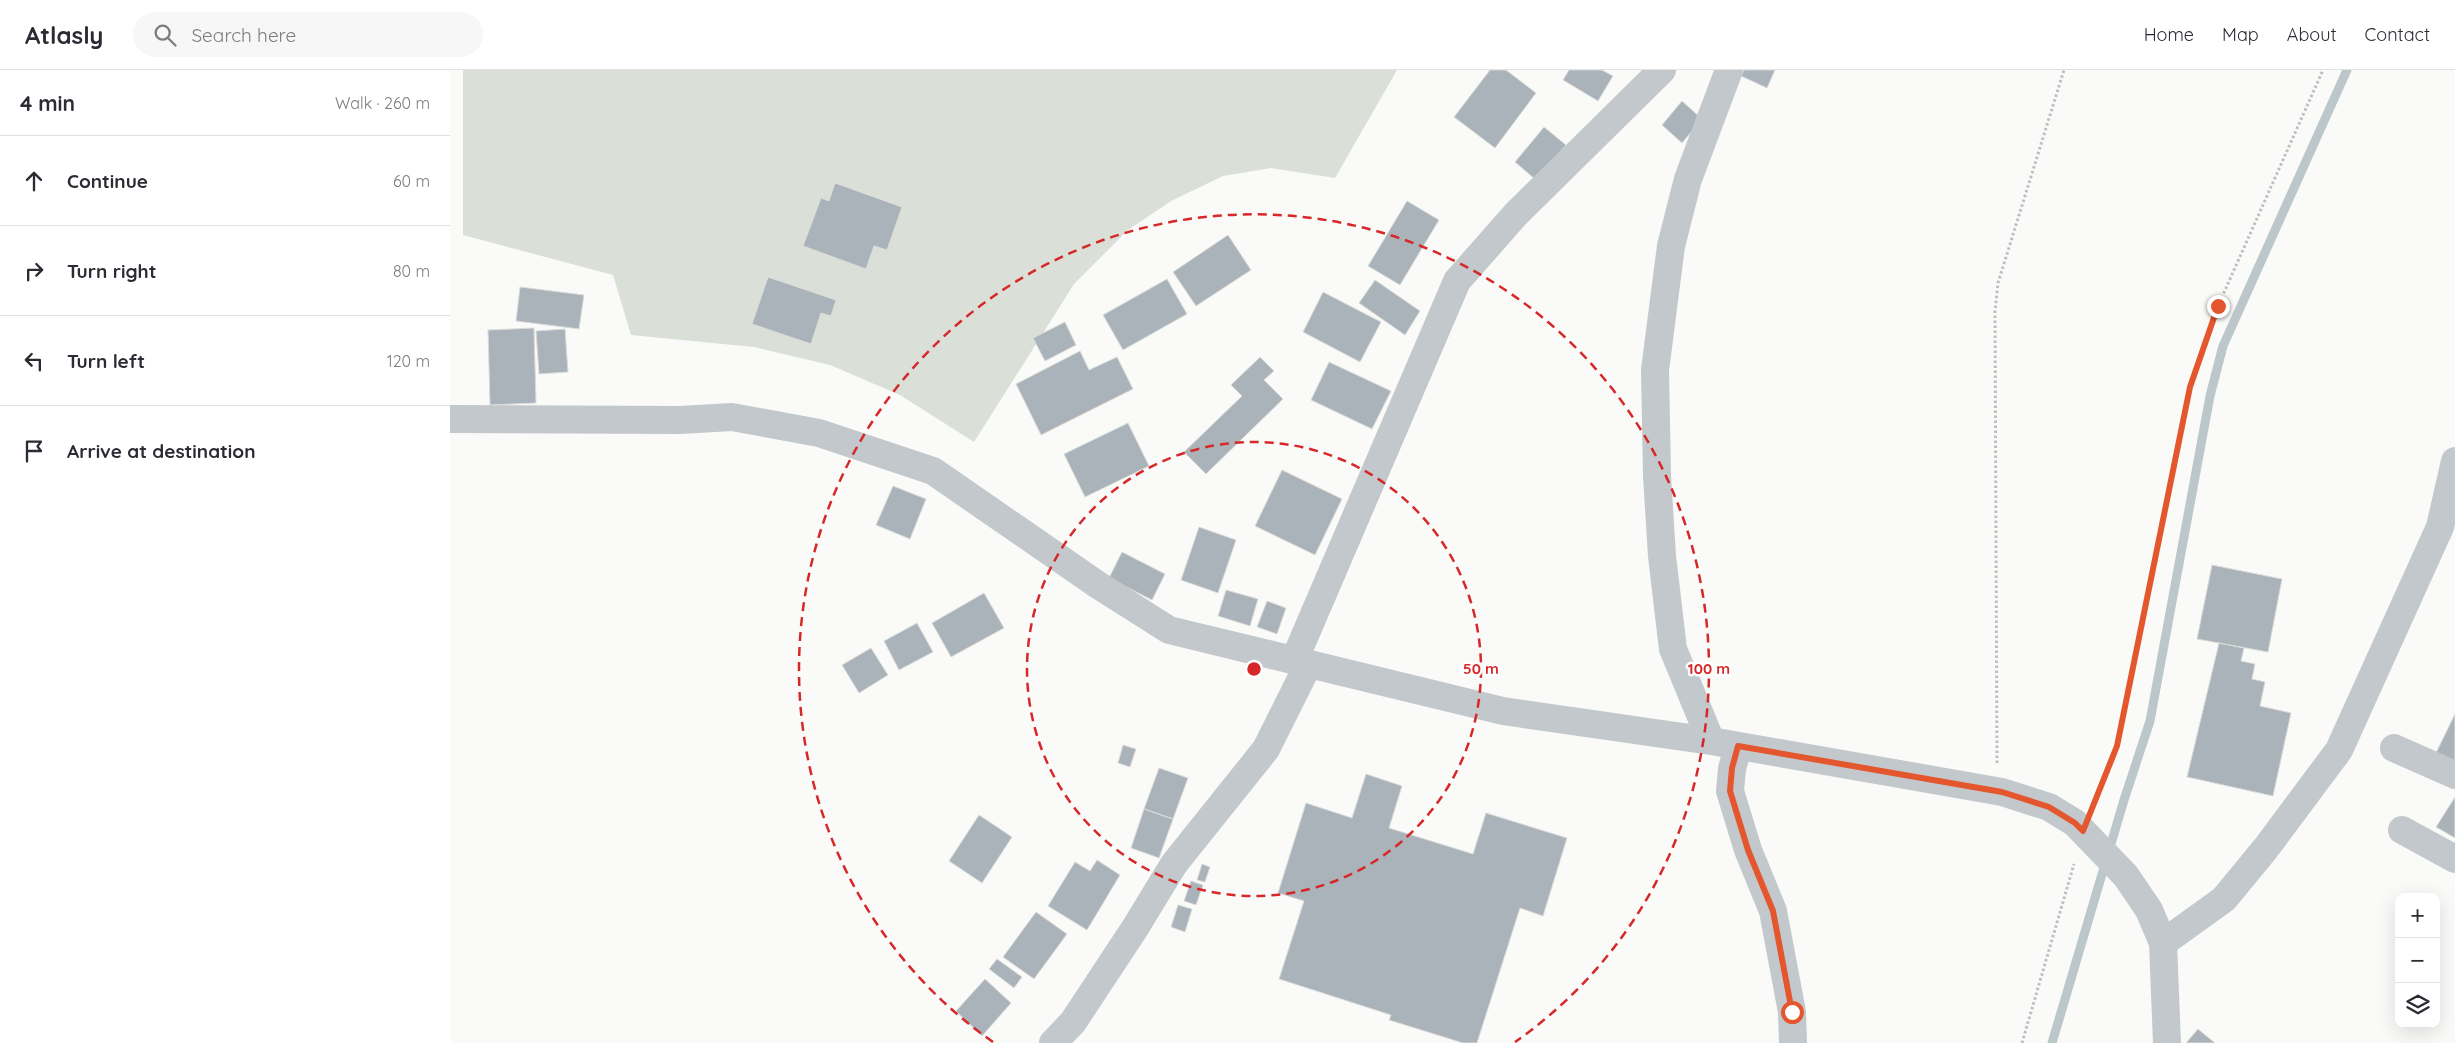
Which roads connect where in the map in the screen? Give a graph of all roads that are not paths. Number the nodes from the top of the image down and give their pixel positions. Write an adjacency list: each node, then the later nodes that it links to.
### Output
1 (1662, 70): 5 (street)
2 (1729, 70): 6 (street)
3 (450, 419): 5 (street)
4 (2455, 461): 12 (street)
5 (1301, 663): 6 (street); 13 (street)
6 (1711, 741): 7 (street)
7 (1738, 746): 12 (street); 14 (street)
8 (2394, 748): 9 (street)
9 (2455, 775)
10 (2402, 830): 11 (street)
11 (2455, 859)
12 (2163, 943): 15 (street)
13 (1053, 1043)
14 (1793, 1043)
15 (2167, 1043)

